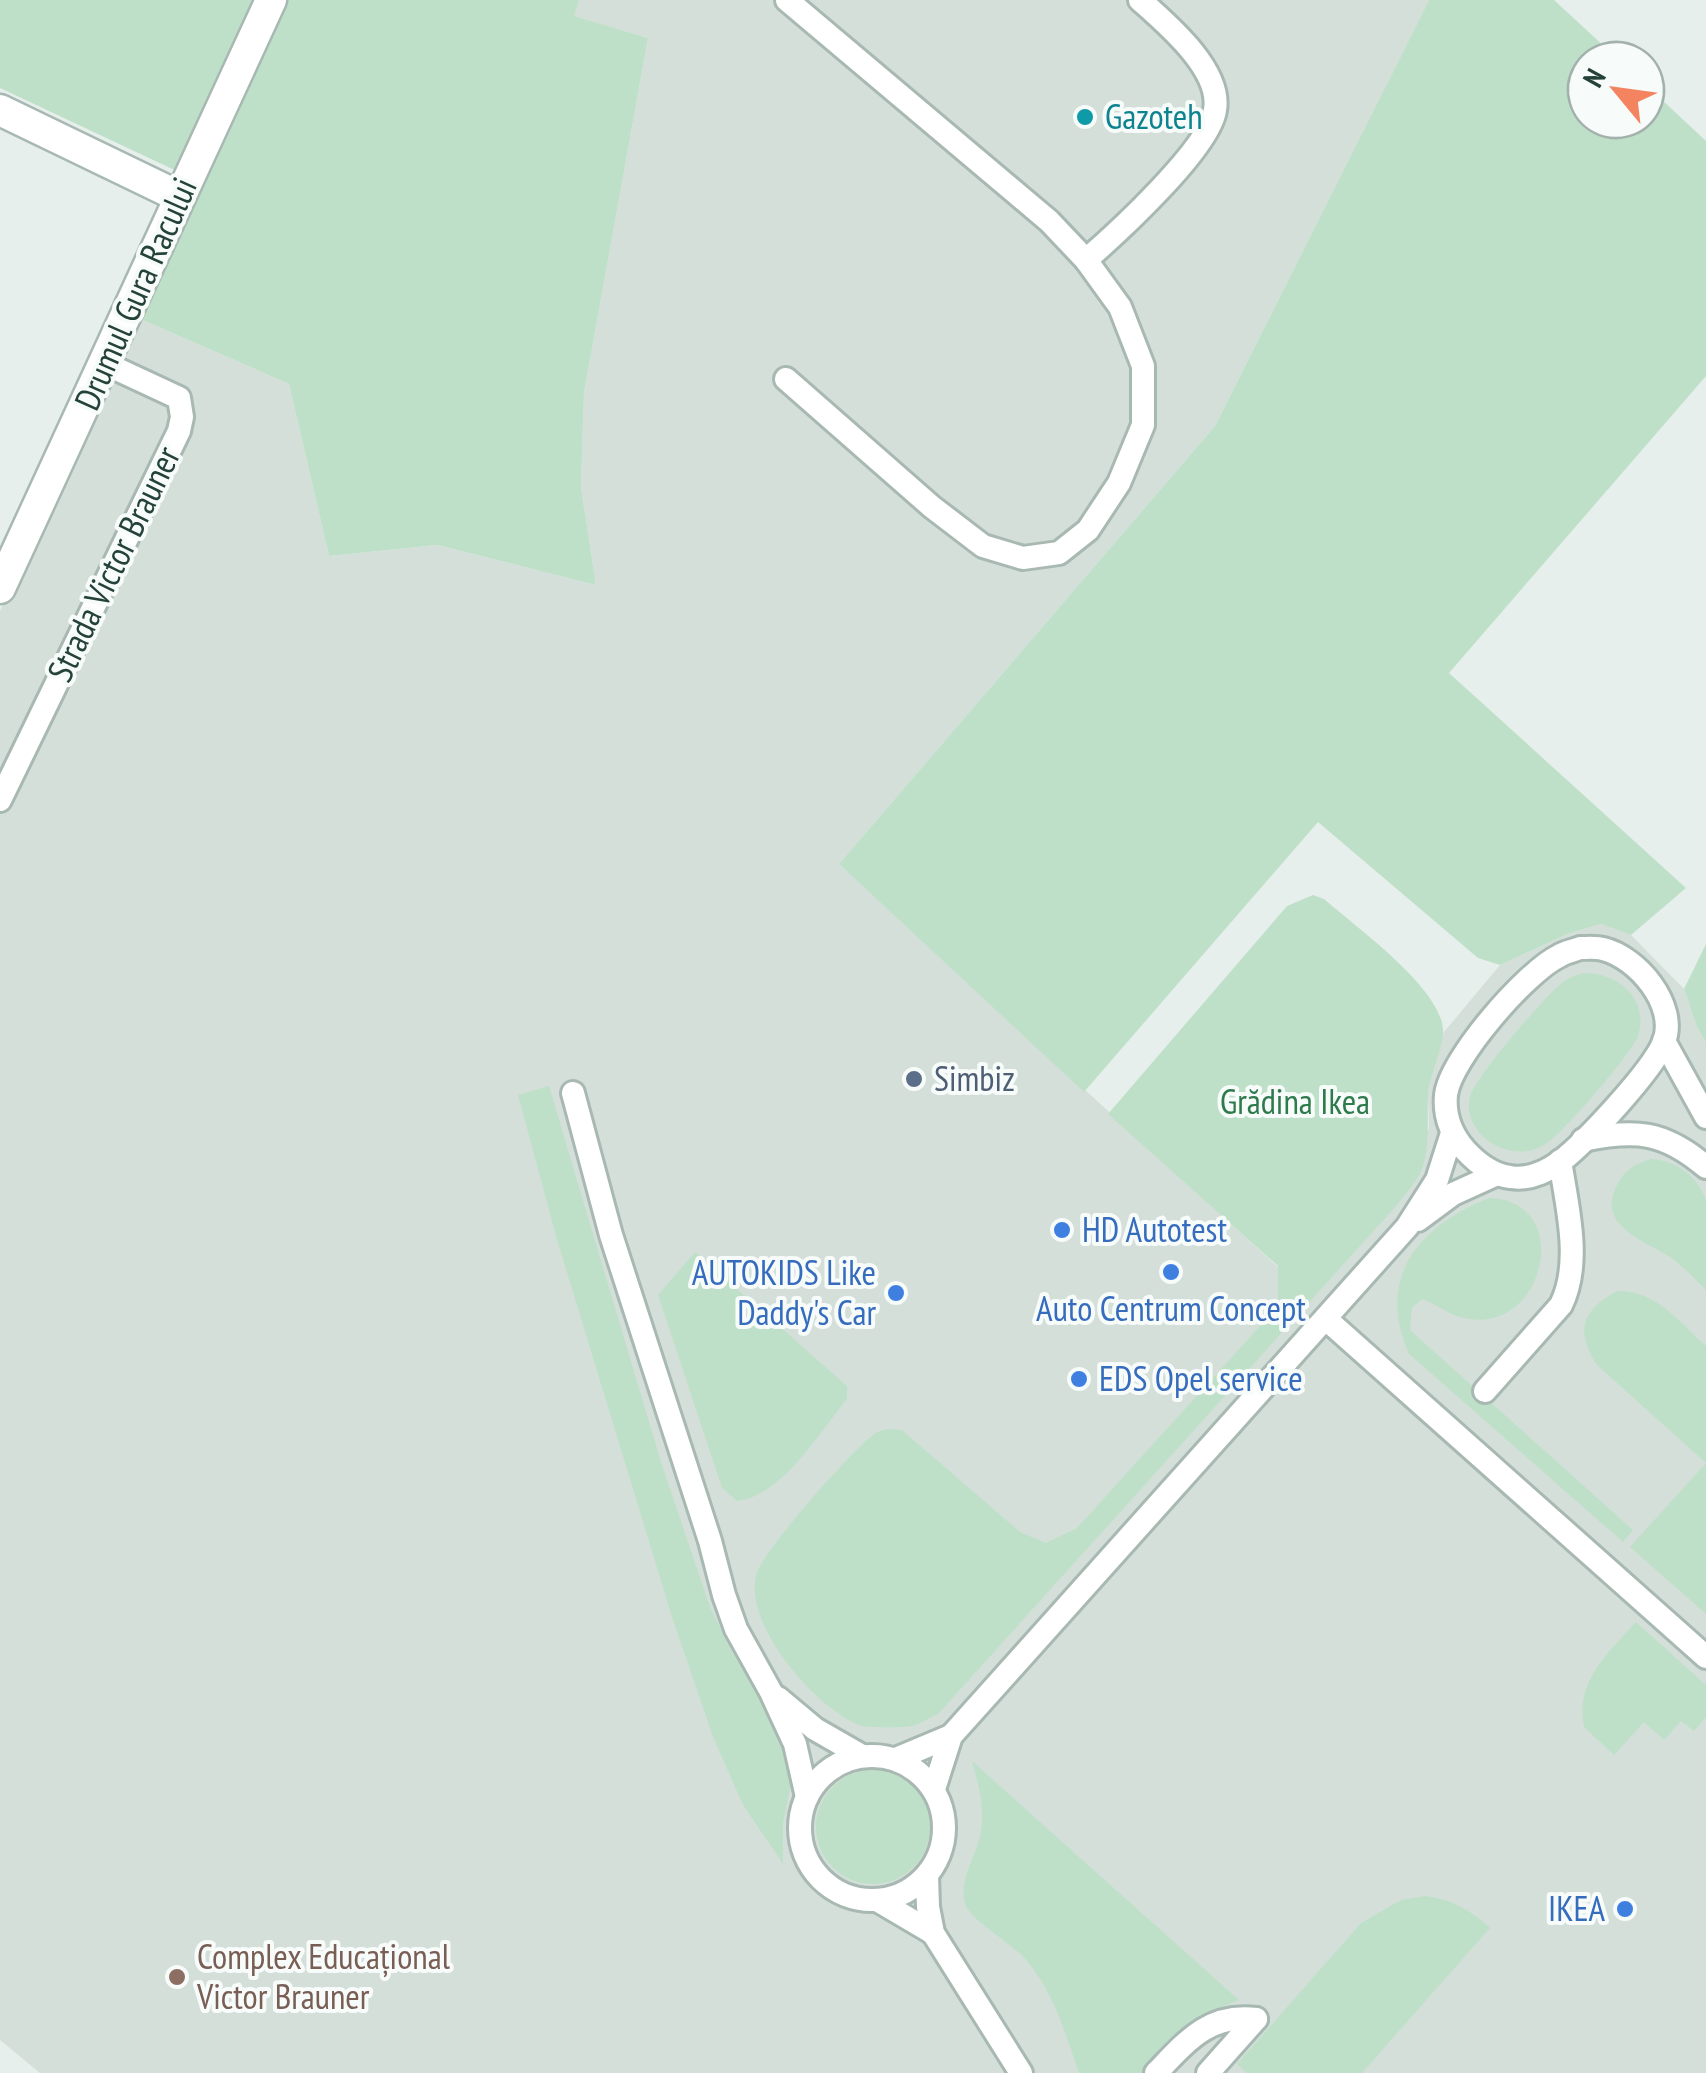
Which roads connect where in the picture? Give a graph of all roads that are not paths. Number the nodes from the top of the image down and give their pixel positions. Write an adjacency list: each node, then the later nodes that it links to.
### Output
1 (271, 0): 5 (street, Drumul Gura Racului)
2 (787, 0): 6 (lane)
3 (1140, 0): 6 (lane)
4 (0, 110): 5 (street)
5 (180, 197): 7 (street, Drumul Gura Racului)
6 (1086, 260): 8 (lane)
7 (106, 364): 9 (street, Drumul Gura Racului); 10 (lane, Strada Victor Brauner)
8 (786, 379)
9 (0, 588)
10 (0, 800)
11 (1664, 1041): 13 (lane); 14 (lane); 15 (lane)
12 (574, 1093): 23 (lane)
13 (1706, 1117)
14 (1452, 1132): 18 (lane); 19 (lane)
15 (1583, 1140): 16 (lane); 17 (lane)
16 (1560, 1162): 18 (lane); 21 (lane)
17 (1706, 1167)
18 (1497, 1174): 19 (lane)
19 (1408, 1228): 20 (lane)
20 (1326, 1318): 22 (lane); 24 (lane)
21 (1484, 1391)
22 (1706, 1657)
23 (772, 1692): 25 (lane); 28 (lane)
24 (951, 1736): 26 (lane); 27 (lane)
25 (862, 1756): 26 (lane); 28 (lane)
26 (896, 1760): 27 (lane)
27 (934, 1789): 29 (lane)
28 (807, 1798): 30 (lane)
29 (927, 1875): 30 (lane); 31 (lane)
30 (877, 1900): 31 (lane)
31 (933, 1933): 32 (lane)
32 (1021, 2073)
33 (1156, 2073): 34 (lane)
34 (1208, 2073)

